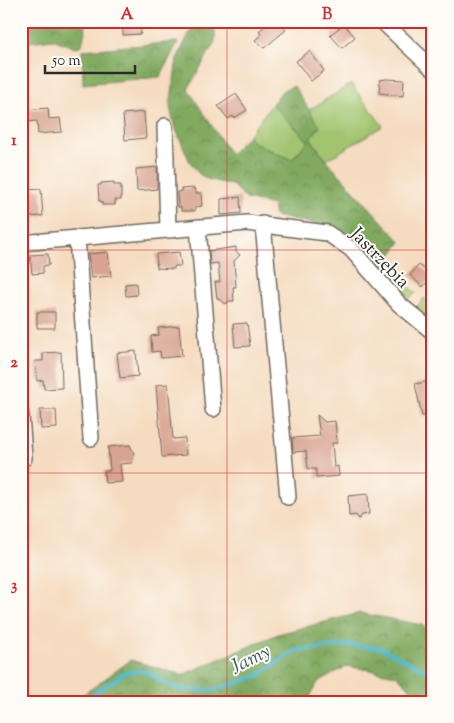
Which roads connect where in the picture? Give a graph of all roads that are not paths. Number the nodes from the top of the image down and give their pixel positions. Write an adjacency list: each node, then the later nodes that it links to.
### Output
1 (382, 21): 2 (street)
2 (433, 69)
3 (165, 126): 6 (street)
4 (263, 224): 5 (street, Jastrzębia); 9 (street, Jastrzębia); 14 (street)
5 (198, 227): 6 (street, Jastrzębia); 10 (street)
6 (168, 230): 7 (street, Jastrzębia)
7 (77, 238): 8 (street, Jastrzębia); 12 (street)
8 (21, 243)
9 (433, 332)
10 (213, 409)
11 (21, 415): 13 (street)
12 (91, 438)
13 (24, 458)
14 (288, 497)

